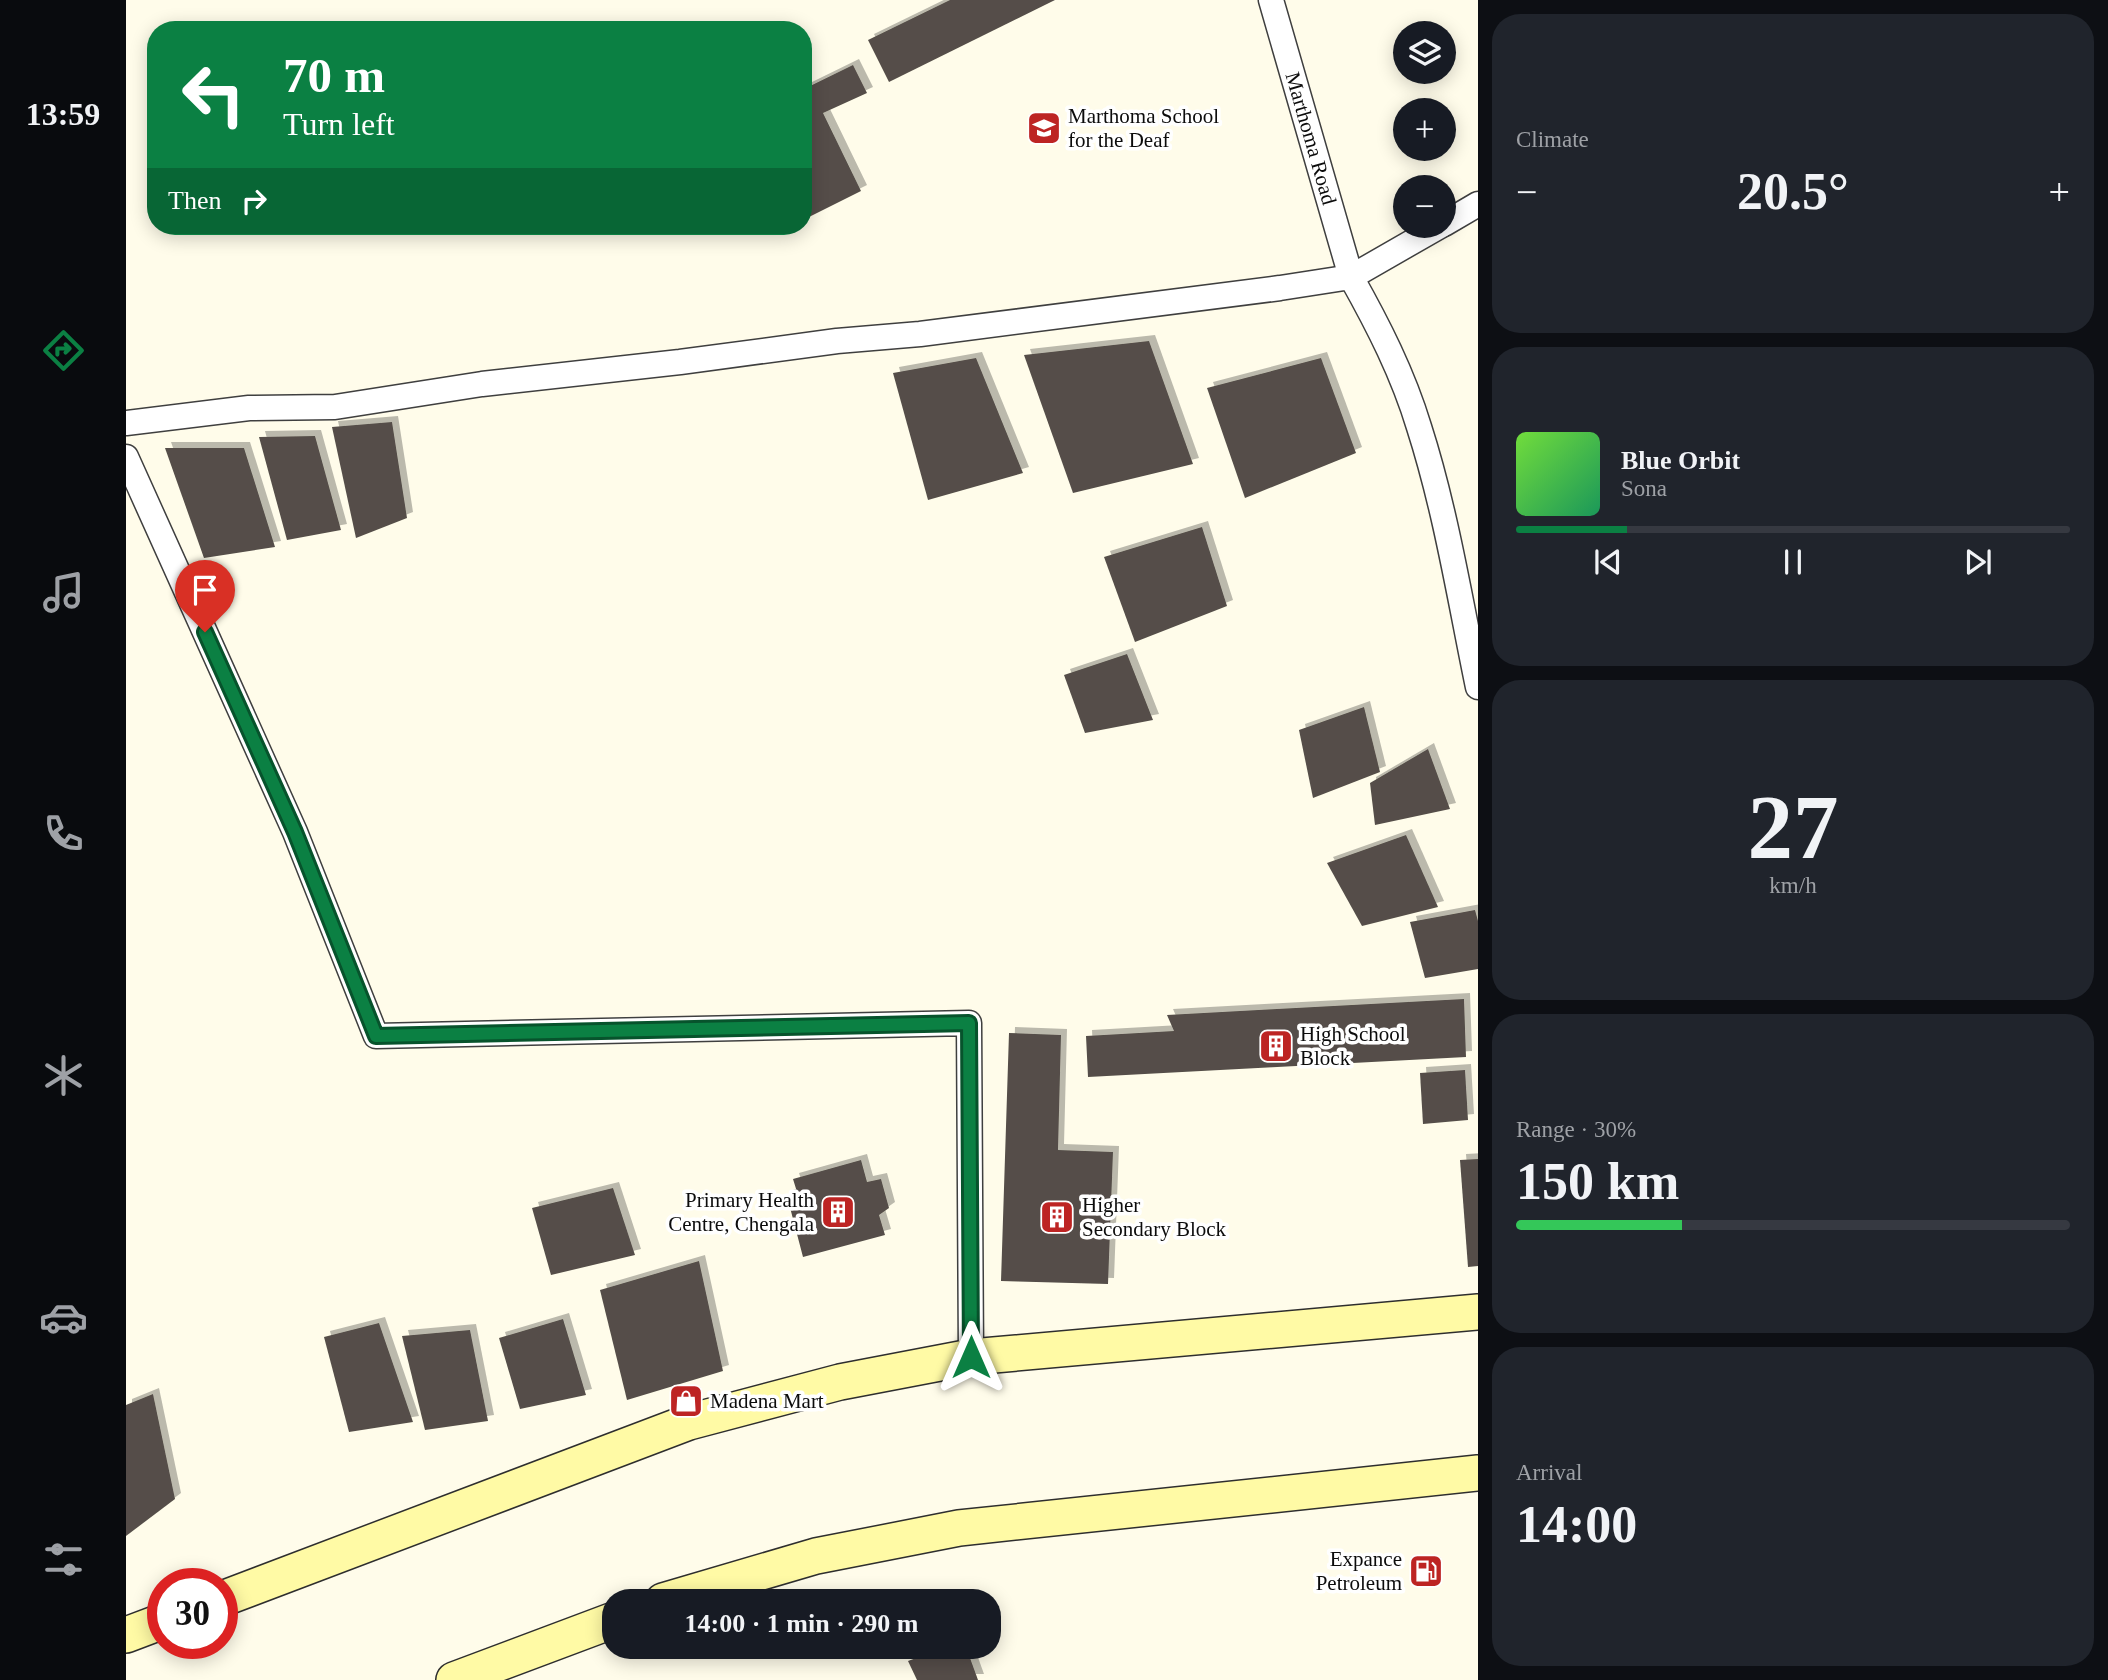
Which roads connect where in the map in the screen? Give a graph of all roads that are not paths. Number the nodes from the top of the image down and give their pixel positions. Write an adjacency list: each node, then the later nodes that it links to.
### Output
1 (1272, 0): 5 (street, Marthoma Road)
2 (1478, 204): 3 (street)
3 (1456, 217)
4 (1419, 238): 5 (street)
5 (1351, 277): 6 (street); 8 (street, Marthoma Road)
6 (126, 423)
7 (126, 457): 10 (street)
8 (1478, 687)
9 (1478, 1312): 10 (street)
10 (971, 1357): 13 (street)
11 (1478, 1473): 12 (street)
12 (704, 1589)
13 (238, 1593)
14 (602, 1624): 17 (street)
15 (147, 1627): 16 (street)
16 (126, 1635)
17 (454, 1680)

